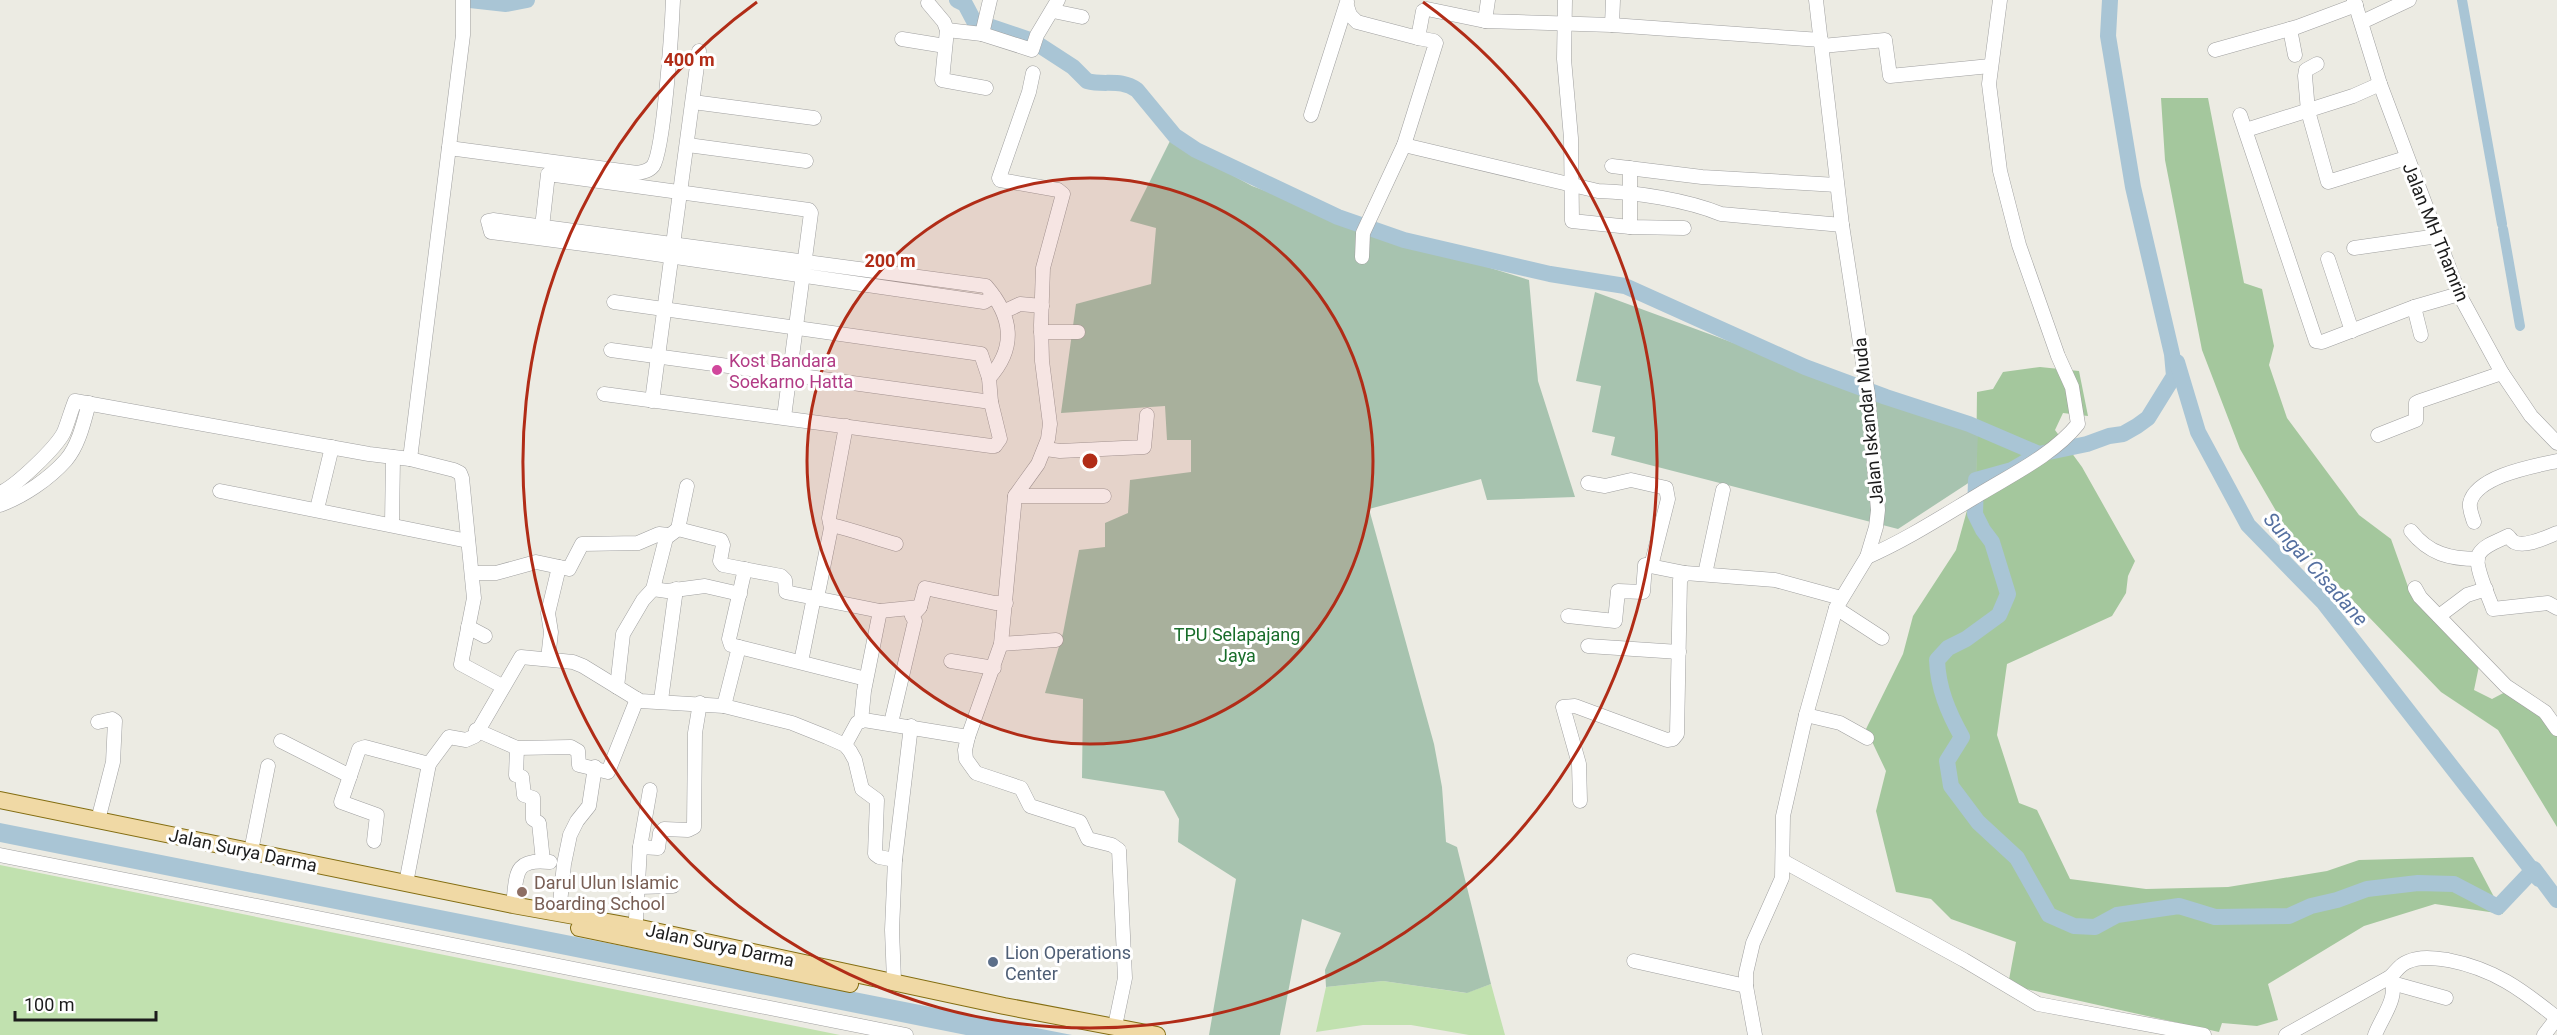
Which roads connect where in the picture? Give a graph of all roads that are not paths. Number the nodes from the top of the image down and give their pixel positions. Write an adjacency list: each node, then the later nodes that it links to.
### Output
1 (673, 0): 42 (street)
2 (990, 0): 19 (street)
3 (1488, 0): 15 (street)
4 (1565, 0): 16 (street)
5 (1613, 0): 18 (street)
6 (1816, 0): 24 (street, Jalan Iskandar Muda)
7 (2000, 0): 30 (street)
8 (2409, 0): 17 (street)
9 (928, 3): 21 (street)
10 (1347, 3): 22 (street); 37 (street)
11 (2355, 3): 17 (street, Jalan MH Thamrin); 20 (street)
12 (462, 4): 42 (street)
13 (1055, 5): 14 (street); 19 (street)
14 (1082, 17)
15 (1485, 21): 16 (street); 22 (street)
16 (1564, 22): 18 (street); 47 (street)
17 (2362, 22): 32 (street, Jalan MH Thamrin)
18 (1612, 24): 24 (street)
19 (984, 28): 21 (street)
20 (2290, 29): 26 (street); 28 (street)
21 (947, 30): 25 (street)
22 (1418, 38): 40 (street)
23 (902, 39): 25 (street)
24 (1821, 43): 30 (street); 48 (street, Jalan Iskandar Muda)
25 (945, 46): 33 (street)
26 (2215, 50)
27 (699, 51): 34 (street)
28 (2295, 55)
29 (2317, 64): 35 (street)
30 (1990, 66): 108 (street)
31 (1033, 73): 63 (street)
32 (2380, 84): 35 (street); 43 (street, Jalan MH Thamrin)
33 (986, 88)
34 (693, 102): 38 (street); 41 (street)
35 (2308, 111): 39 (street); 43 (street)
36 (2240, 114): 39 (street)
37 (1311, 115)
38 (814, 117)
39 (2246, 130): 68 (street)
40 (1404, 145): 47 (street); 58 (street)
41 (688, 146): 44 (street); 49 (street)
42 (449, 148): 89 (street)
43 (2406, 158): 55 (street, Jalan MH Thamrin)
44 (806, 161)
45 (1612, 166): 46 (street)
46 (1630, 168): 48 (street); 50 (street)
47 (1572, 185): 50 (street); 53 (street)
48 (1837, 185): 51 (street, Jalan Iskandar Muda)
49 (681, 191): 52 (street); 57 (street); 60 (street)
50 (1628, 192): 51 (street); 53 (street)
51 (1842, 225): 108 (street, Jalan Iskandar Muda)
52 (542, 227): 57 (street); 57 (street)
53 (1630, 227): 54 (street)
54 (1684, 228)
55 (2438, 236): 56 (street); 61 (street, Jalan MH Thamrin)
56 (2354, 248)
57 (672, 251): 60 (street); 65 (street)
58 (1362, 257)
59 (2328, 258): 68 (street)
60 (803, 269): 66 (street); 67 (street)
61 (2459, 294): 64 (street); 74 (street, Jalan MH Thamrin)
62 (614, 302): 65 (street)
63 (1042, 306): 66 (street); 69 (street)
64 (2414, 307): 68 (street); 71 (street)
65 (664, 310): 67 (street); 73 (street)
66 (1005, 311): 76 (street)
67 (795, 328): 75 (street); 76 (street)
68 (2352, 331)
69 (1041, 332): 70 (street); 87 (street)
70 (1078, 332)
71 (2421, 335)
72 (611, 350): 73 (street)
73 (658, 357): 75 (street); 78 (street)
74 (2502, 373): 84 (street); 85 (street, Jalan MH Thamrin)
75 (789, 374): 79 (street); 82 (street)
76 (989, 378): 79 (street)
77 (604, 394): 78 (street)
78 (652, 401): 82 (street)
79 (991, 402): 83 (street)
80 (89, 403): 86 (street); 95 (street); 98 (street)
81 (1147, 415): 87 (street)
82 (784, 417): 83 (street)
83 (846, 426): 102 (street)
84 (2378, 435)
85 (2557, 443)
86 (332, 447): 88 (street); 99 (street)
87 (1046, 449): 96 (street)
88 (393, 457): 89 (street); 101 (street)
89 (410, 459): 106 (street)
90 (2557, 462): 100 (street)
91 (1587, 483): 110 (street)
92 (687, 486): 104 (street)
93 (1723, 490): 115 (street)
94 (220, 491): 99 (street)
95 (0, 493)
96 (1015, 496): 97 (street); 122 (street)
97 (1104, 496)
98 (0, 505)
99 (317, 509): 101 (street)
100 (2474, 522)
101 (392, 524): 106 (street)
102 (831, 525): 107 (street); 121 (street)
103 (2412, 531): 109 (street)
104 (673, 532): 111 (street); 112 (street); 117 (street)
105 (2557, 533): 109 (street)
106 (468, 541): 113 (street)
107 (896, 544)
108 (1867, 557): 123 (street, Jalan Iskandar Muda)
109 (2478, 559): 119 (street)
110 (1651, 566): 114 (street); 127 (street)
111 (559, 567): 113 (street); 137 (street)
112 (745, 570): 120 (street); 121 (street)
113 (473, 573): 129 (street)
114 (1685, 573): 115 (street); 136 (street)
115 (1705, 574): 123 (street)
116 (2415, 588): 128 (street)
117 (653, 589): 118 (street); 143 (street)
118 (676, 589): 120 (street); 145 (street)
119 (2486, 589): 125 (street); 128 (street)
120 (740, 594): 135 (street)
121 (815, 598): 126 (street); 139 (street)
122 (1006, 603): 124 (street); 133 (street)
123 (1838, 603): 131 (street); 148 (street, Jalan Iskandar Muda)
124 (920, 607): 126 (street); 151 (street)
125 (2557, 608)
126 (880, 611): 141 (street)
127 (1568, 616)
128 (2439, 616): 153 (street)
129 (468, 627): 130 (street); 142 (street)
130 (485, 636)
131 (1882, 638)
132 (1056, 640): 133 (street)
133 (1002, 644): 140 (street)
134 (1588, 646): 136 (street)
135 (739, 647): 139 (street); 147 (street)
136 (1679, 652): 166 (street)
137 (548, 659): 142 (street); 143 (street)
138 (951, 661): 140 (street)
139 (801, 662): 141 (street)
140 (994, 668): 155 (street)
141 (866, 679): 149 (street)
142 (502, 686): 154 (street)
143 (617, 687): 144 (street)
144 (637, 699): 145 (street); 162 (street)
145 (661, 700): 146 (street)
146 (700, 703): 147 (street); 170 (street)
147 (724, 706): 158 (street)
148 (1806, 715): 156 (street); 175 (street, Jalan Iskandar Muda)
149 (861, 721): 151 (street); 158 (street)
150 (98, 722): 168 (street)
151 (891, 723): 152 (street)
152 (911, 726): 155 (street); 173 (street)
153 (2557, 729)
154 (476, 730): 159 (street); 160 (street)
155 (968, 737): 189 (street)
156 (1867, 738)
157 (281, 741): 163 (street)
158 (845, 745): 173 (street)
159 (517, 748): 162 (street); 174 (street)
160 (429, 764): 163 (street); 177 (street)
161 (268, 766): 171 (street)
162 (595, 768): 176 (street)
163 (350, 776): 169 (street)
164 (650, 790): 170 (street)
165 (0, 800): 168 (main road, Jalan Surya Darma)
166 (1580, 801)
167 (0, 809): 182 (main road, Jalan Surya Darma)
168 (98, 820): 171 (main road, Jalan Surya Darma)
169 (374, 841)
170 (640, 847): 179 (street)
171 (251, 851): 177 (main road, Jalan Surya Darma)
172 (0, 855): 190 (street)
173 (895, 860): 185 (street)
174 (543, 861): 176 (street); 180 (street)
175 (1783, 861): 186 (street, Jalan Iskandar Muda); 193 (street)
176 (564, 864): 181 (street)
177 (406, 883): 180 (main road, Jalan Surya Darma)
178 (673, 886): 179 (street)
179 (639, 887): 182 (street)
180 (513, 905): 181 (main road, Jalan Surya Darma)
181 (559, 913): 182 (main road, Jalan Surya Darma)
182 (635, 933): 185 (main road, Jalan Surya Darma); 189 (main road, Jalan Surya Darma)
183 (1635, 961): 186 (street)
184 (2391, 980): 187 (street); 188 (street); 194 (street); 195 (street)
185 (894, 981): 189 (main road, Jalan Surya Darma)
186 (1746, 986): 192 (street, Jalan Iskandar Muda)
187 (2446, 998)
188 (2557, 1018): 196 (street)
189 (1108, 1031): 191 (main road, Jalan Surya Darma)
190 (906, 1035)
191 (1156, 1035)
192 (1755, 1035)
193 (2204, 1035)
194 (2286, 1035)
195 (2375, 1035)
196 (2544, 1035)

